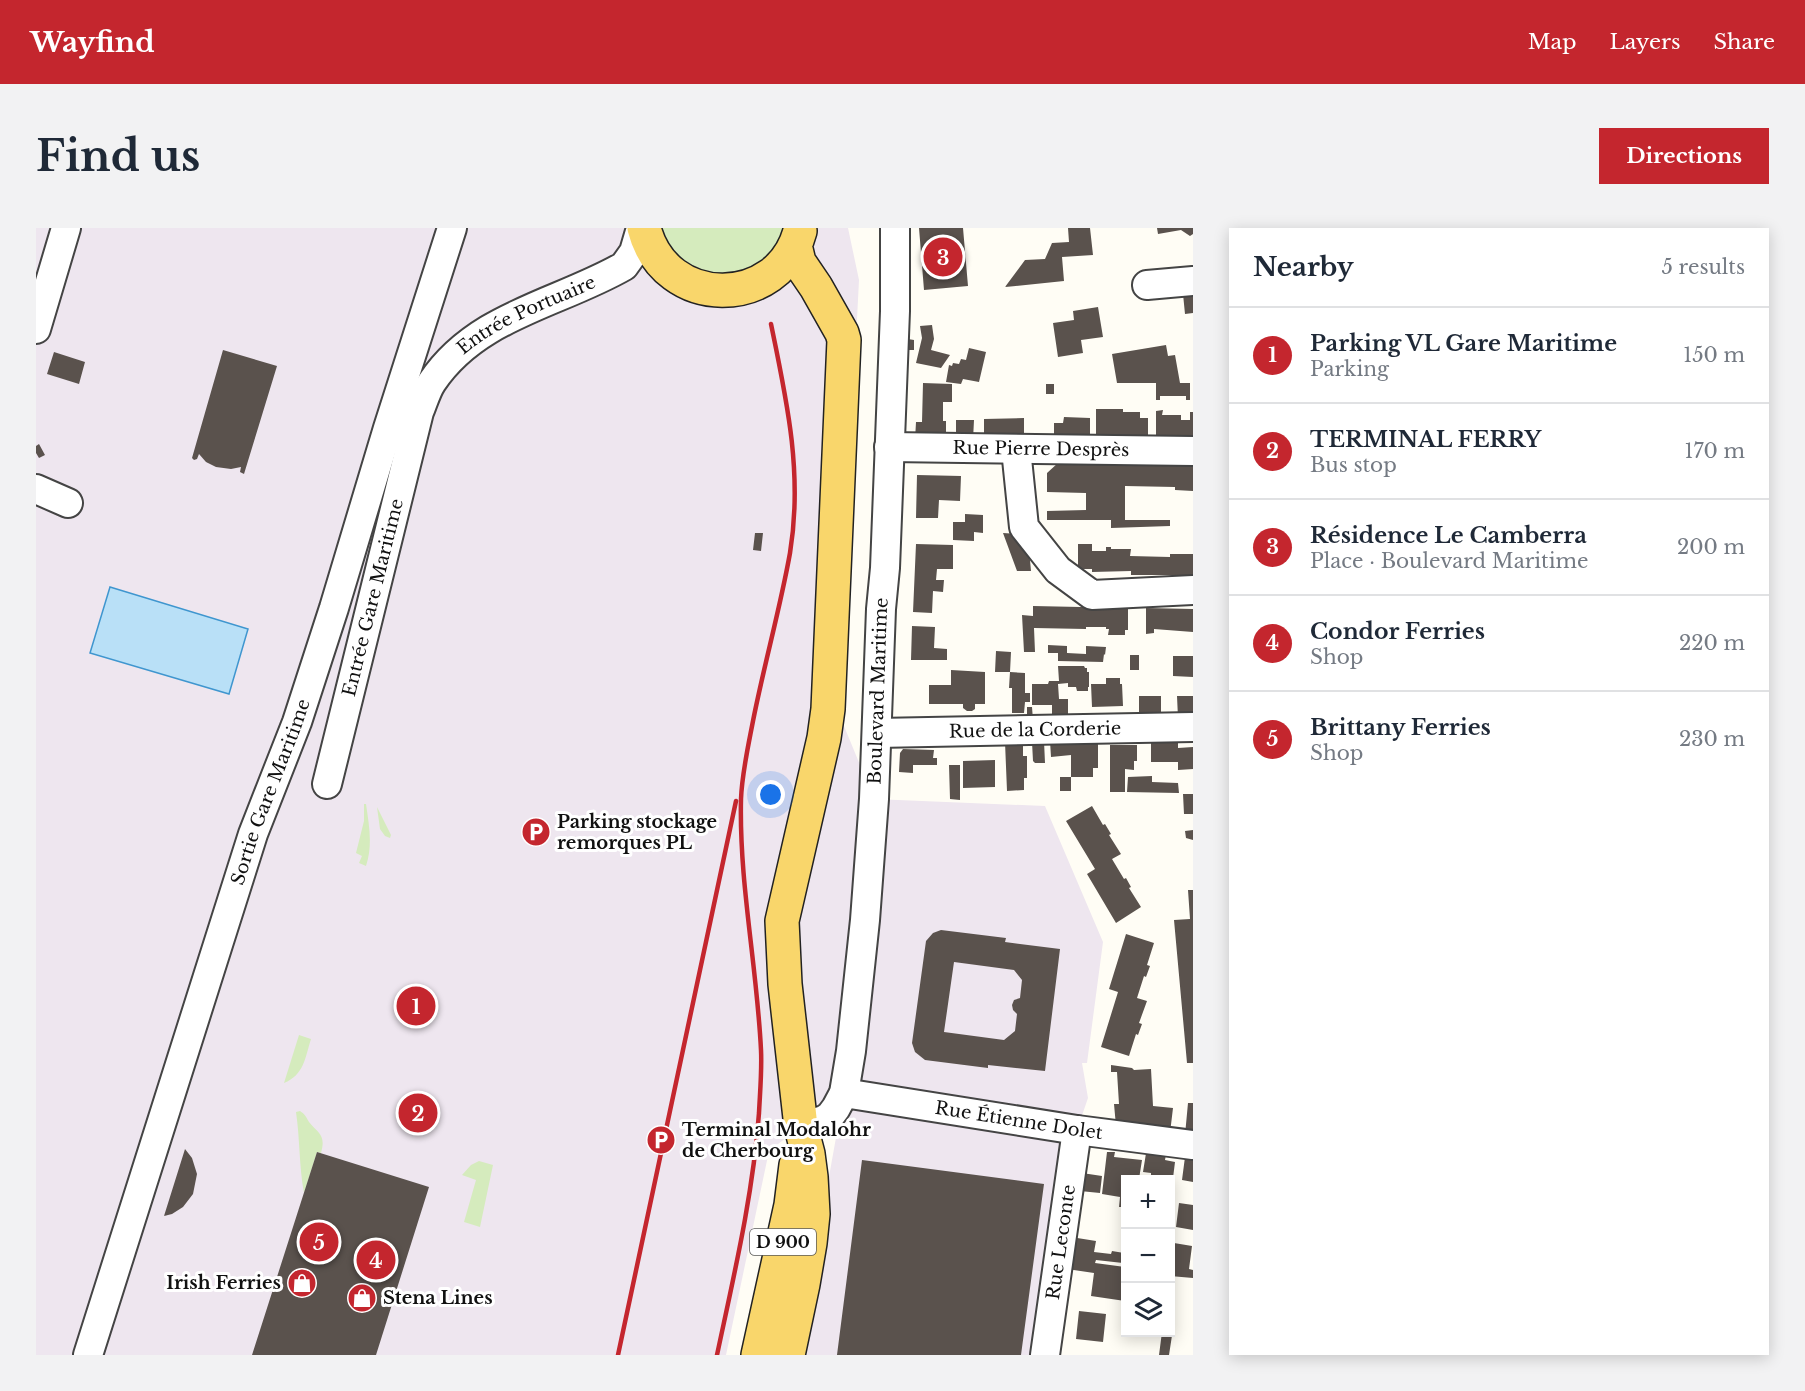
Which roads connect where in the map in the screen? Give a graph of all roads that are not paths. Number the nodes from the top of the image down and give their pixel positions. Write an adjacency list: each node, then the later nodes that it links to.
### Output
1 (66, 228): 10 (street)
2 (452, 228): 25 (street, Sortie Gare Maritime)
3 (642, 228): 6 (main road); 11 (street, Entrée Portuaire)
4 (895, 228): 12 (street, Boulevard Maritime)
5 (798, 237): 6 (main road); 9 (main road)
6 (767, 276): 9 (main road)
7 (1193, 281): 8 (street)
8 (1148, 285)
9 (832, 316): 22 (main road)
10 (36, 329)
11 (419, 412): 20 (street, Entrée Gare Maritime)
12 (889, 447): 13 (street, Rue Pierre Desprès); 19 (street, Boulevard Maritime)
13 (1016, 449): 14 (street, Rue Pierre Desprès); 17 (street)
14 (1193, 451)
15 (36, 489): 16 (street)
16 (68, 503)
17 (1193, 590)
18 (1193, 726): 19 (street, Rue de la Corderie)
19 (877, 733): 21 (street, Boulevard Maritime)
20 (327, 784)
21 (844, 1093): 22 (street, Boulevard Maritime); 23 (street, Rue Étienne Dolet)
22 (801, 1127): 26 (main road, D 900); 27 (main road, D 900)
23 (1077, 1130): 24 (street, Rue Étienne Dolet); 28 (street, Rue Leconte)
24 (1193, 1145)
25 (88, 1355)
26 (758, 1355)
27 (788, 1355)
28 (1045, 1355)

